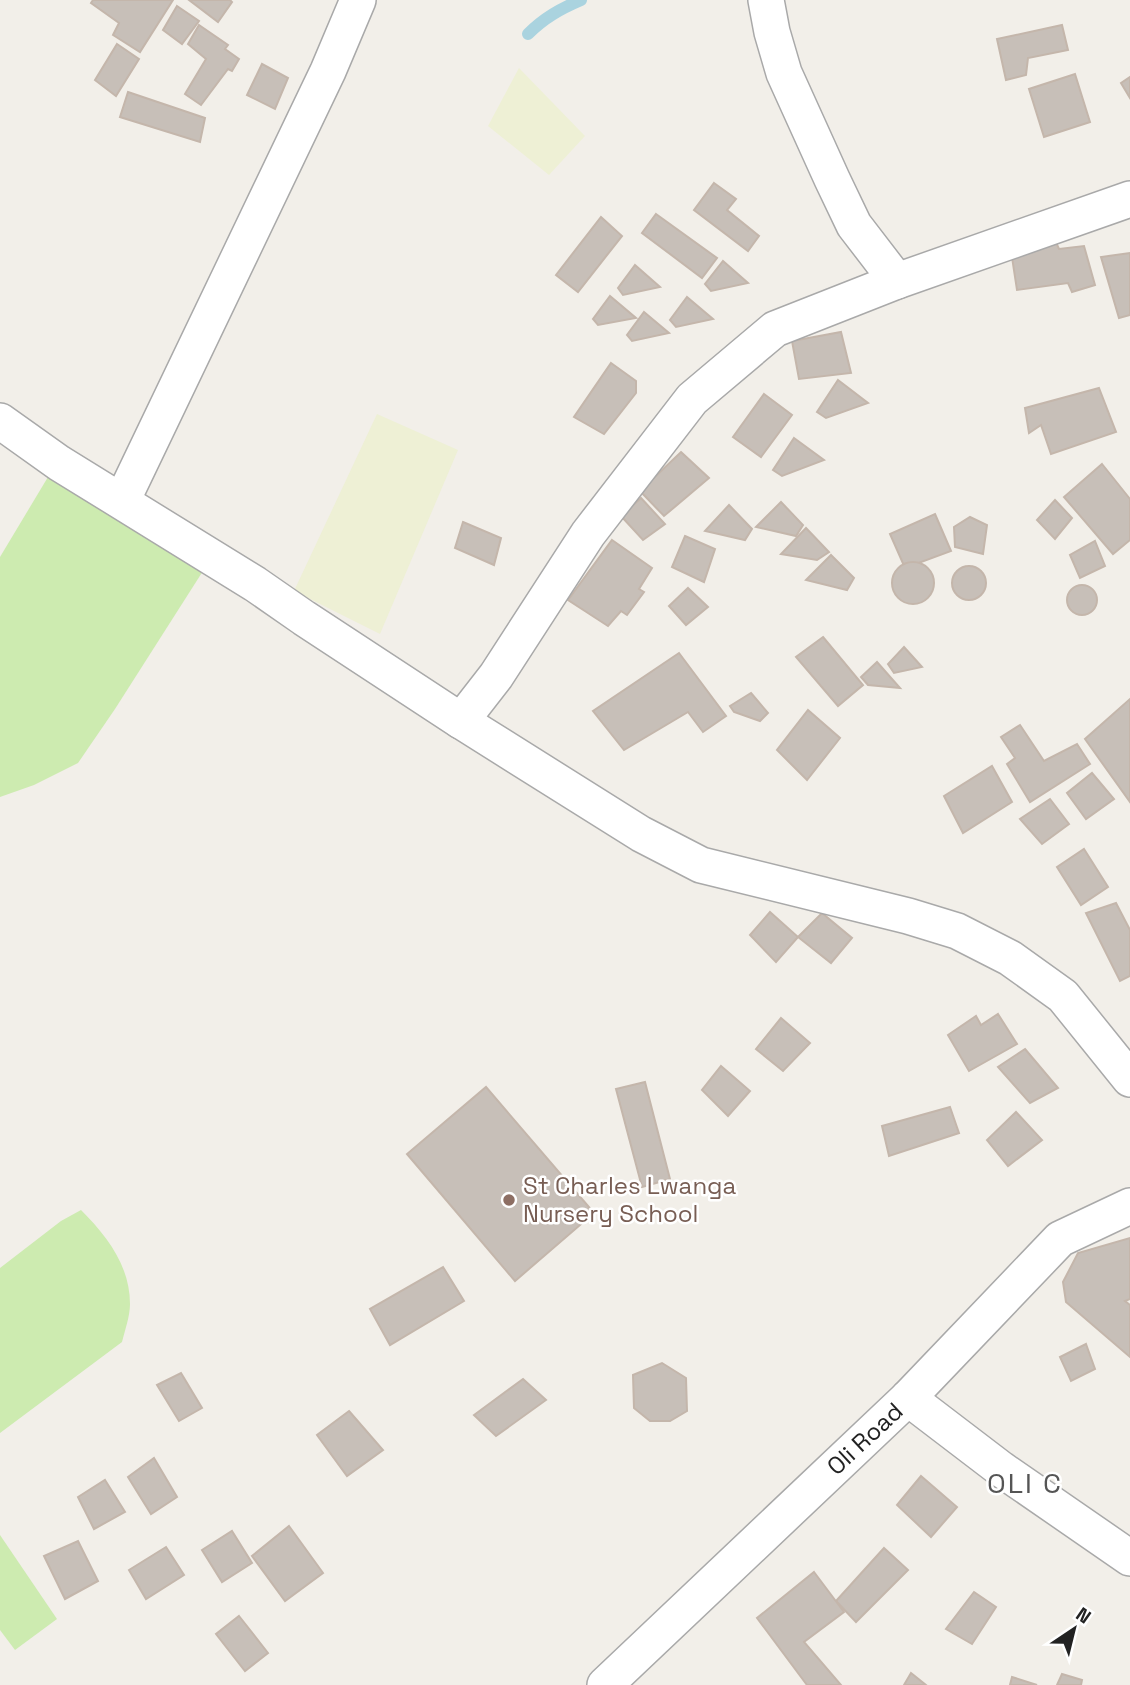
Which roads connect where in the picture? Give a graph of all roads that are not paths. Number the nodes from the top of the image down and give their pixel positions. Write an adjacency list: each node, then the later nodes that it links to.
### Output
1 (358, 0): 6 (street)
2 (766, 0): 4 (street)
3 (1130, 199): 4 (street)
4 (897, 281): 7 (street)
5 (0, 421): 6 (street)
6 (122, 501): 7 (street)
7 (461, 721): 8 (street)
8 (1130, 1079)
9 (1130, 1206): 10 (street, Oli Road)
10 (908, 1398): 11 (street); 12 (street, Oli Road)
11 (1130, 1558)
12 (605, 1685)

